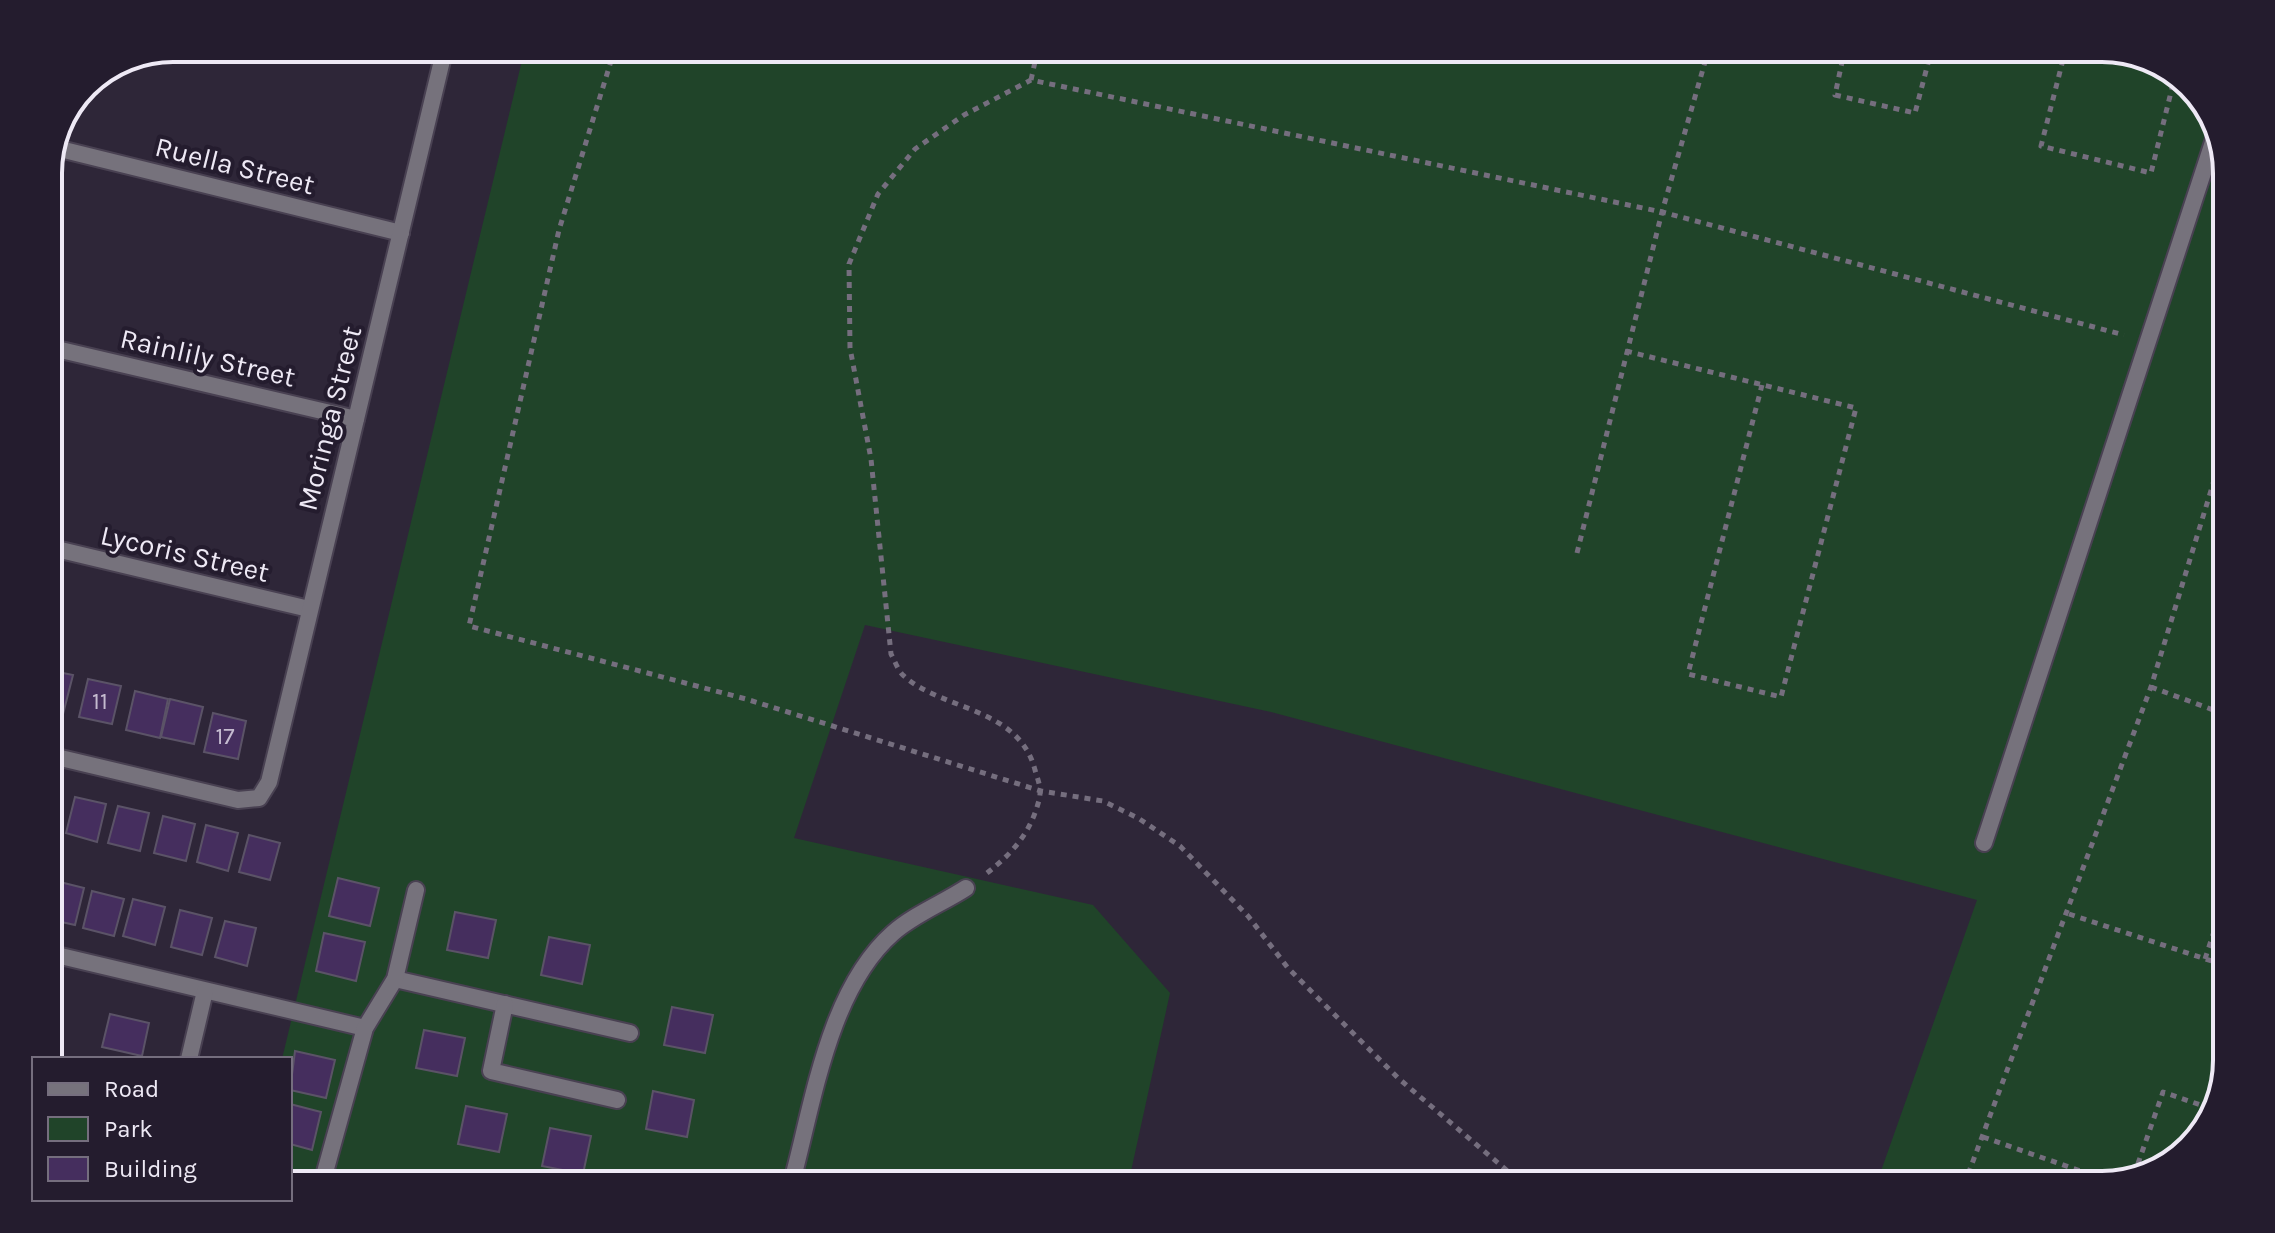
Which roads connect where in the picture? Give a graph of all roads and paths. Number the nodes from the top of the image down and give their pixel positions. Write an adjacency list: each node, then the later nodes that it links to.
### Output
1 (442, 62): 13 (street, Moringa Street)
2 (611, 62): 26 (path)
3 (1035, 62): 8 (path)
4 (1705, 62): 12 (path)
5 (1842, 62): 6 (path)
6 (1928, 62)
7 (2062, 62): 9 (path)
8 (1031, 80): 12 (path); 26 (path)
9 (2172, 88)
10 (65, 150): 13 (street, Ruella Street)
11 (2211, 150): 14 (street)
12 (1662, 212): 14 (path); 16 (path)
13 (401, 233): 18 (street, Moringa Street)
14 (2148, 341): 27 (street)
15 (62, 350): 18 (street, Rainlily Street)
16 (1626, 351): 17 (path); 21 (path)
17 (1762, 385): 17 (path)
18 (356, 419): 22 (street, Moringa Street)
19 (2213, 484): 23 (path)
20 (62, 550): 22 (street, Lycoris Street)
21 (1577, 553)
22 (309, 609): 25 (street, Moringa Street)
23 (2151, 687): 24 (path); 30 (path)
24 (2213, 710)
25 (62, 758)
26 (1041, 791): 28 (path); 47 (path)
27 (1984, 843)
28 (966, 888): 46 (street)
29 (416, 890): 35 (street)
30 (2069, 914): 33 (path); 43 (path)
31 (2213, 935): 33 (path)
32 (62, 956): 36 (street)
33 (2205, 959): 34 (path)
34 (2213, 962)
35 (395, 979): 37 (street); 38 (street)
36 (205, 991): 38 (street); 40 (street)
37 (505, 1004): 39 (street); 41 (street)
38 (365, 1028): 45 (street)
39 (630, 1033)
40 (189, 1057)
41 (617, 1100)
42 (2203, 1106): 44 (path)
43 (1983, 1137): 48 (path); 49 (path)
44 (2137, 1165)
45 (325, 1171)
46 (795, 1171)
47 (1508, 1171)
48 (1970, 1171)
49 (2080, 1171)

